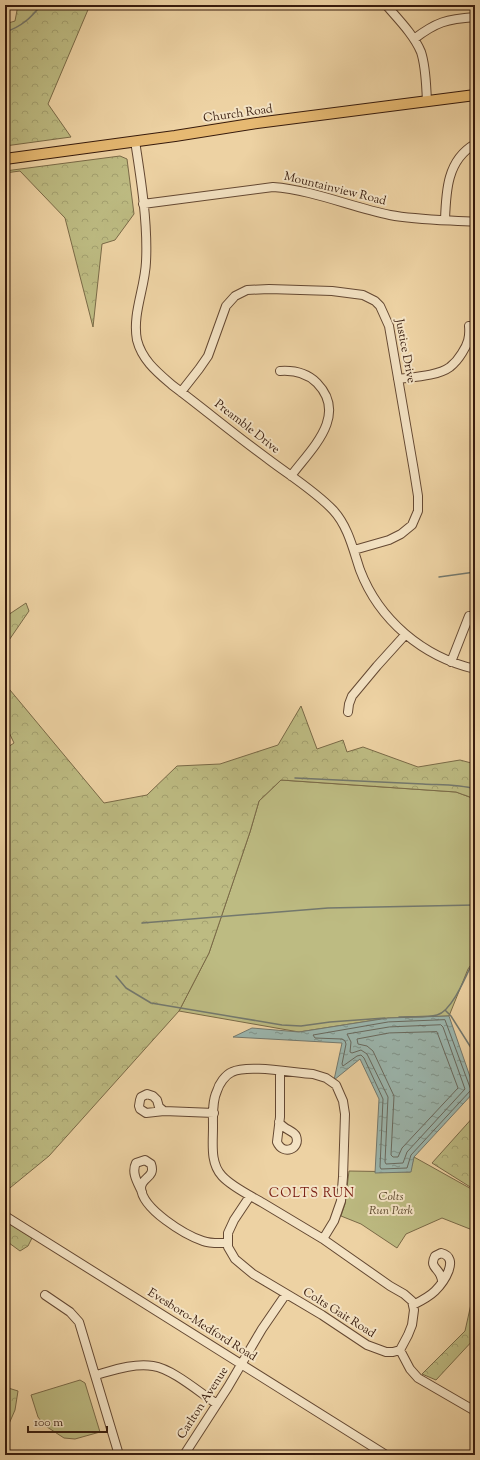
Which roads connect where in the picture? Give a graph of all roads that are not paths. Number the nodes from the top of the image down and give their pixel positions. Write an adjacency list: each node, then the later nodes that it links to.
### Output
1 (386, 5): 3 (street)
2 (475, 17): 3 (street)
3 (414, 39): 5 (street)
4 (475, 95): 5 (main road, Church Road)
5 (427, 101): 6 (main road, Church Road)
6 (135, 141): 8 (main road, Church Road); 9 (street, Preamble Drive)
7 (475, 144): 10 (street)
8 (5, 159)
9 (143, 204): 10 (street, Mountainview Road); 15 (street, Preamble Drive)
10 (445, 220): 11 (street, Mountainview Road)
11 (475, 222)
12 (469, 326): 14 (street)
13 (280, 371): 16 (street)
14 (398, 379): 15 (street, Justice Drive); 17 (street, Justice Drive)
15 (181, 392): 16 (street, Preamble Drive)
16 (290, 476): 17 (street, Preamble Drive)
17 (354, 550): 19 (street, Preamble Drive)
18 (469, 616): 20 (street)
19 (405, 634): 20 (street, Preamble Drive); 22 (street)
20 (451, 662): 21 (street, Preamble Drive)
21 (475, 669)
22 (348, 712)
23 (280, 1071): 25 (street); 26 (street); 30 (street)
24 (164, 1112): 25 (street)
25 (214, 1113): 28 (street)
26 (279, 1122)
27 (142, 1192): 31 (street)
28 (250, 1196): 30 (street); 31 (street)
29 (5, 1216): 37 (street, Evesboro-Medford Road)
30 (323, 1239): 35 (street)
31 (228, 1243): 33 (street, Colts Gait Road)
32 (442, 1282): 35 (street)
33 (286, 1294): 36 (street, Colts Gait Road); 37 (street, Carlton Avenue)
34 (45, 1295): 38 (street)
35 (414, 1305): 36 (street)
36 (400, 1350): 40 (street)
37 (242, 1364): 39 (street, Carlton Avenue); 43 (street, Evesboro-Medford Road)
38 (96, 1375): 39 (street); 41 (street)
39 (217, 1404): 42 (street, Carlton Avenue)
40 (475, 1411)
41 (119, 1455)
42 (184, 1455)
43 (386, 1455)

